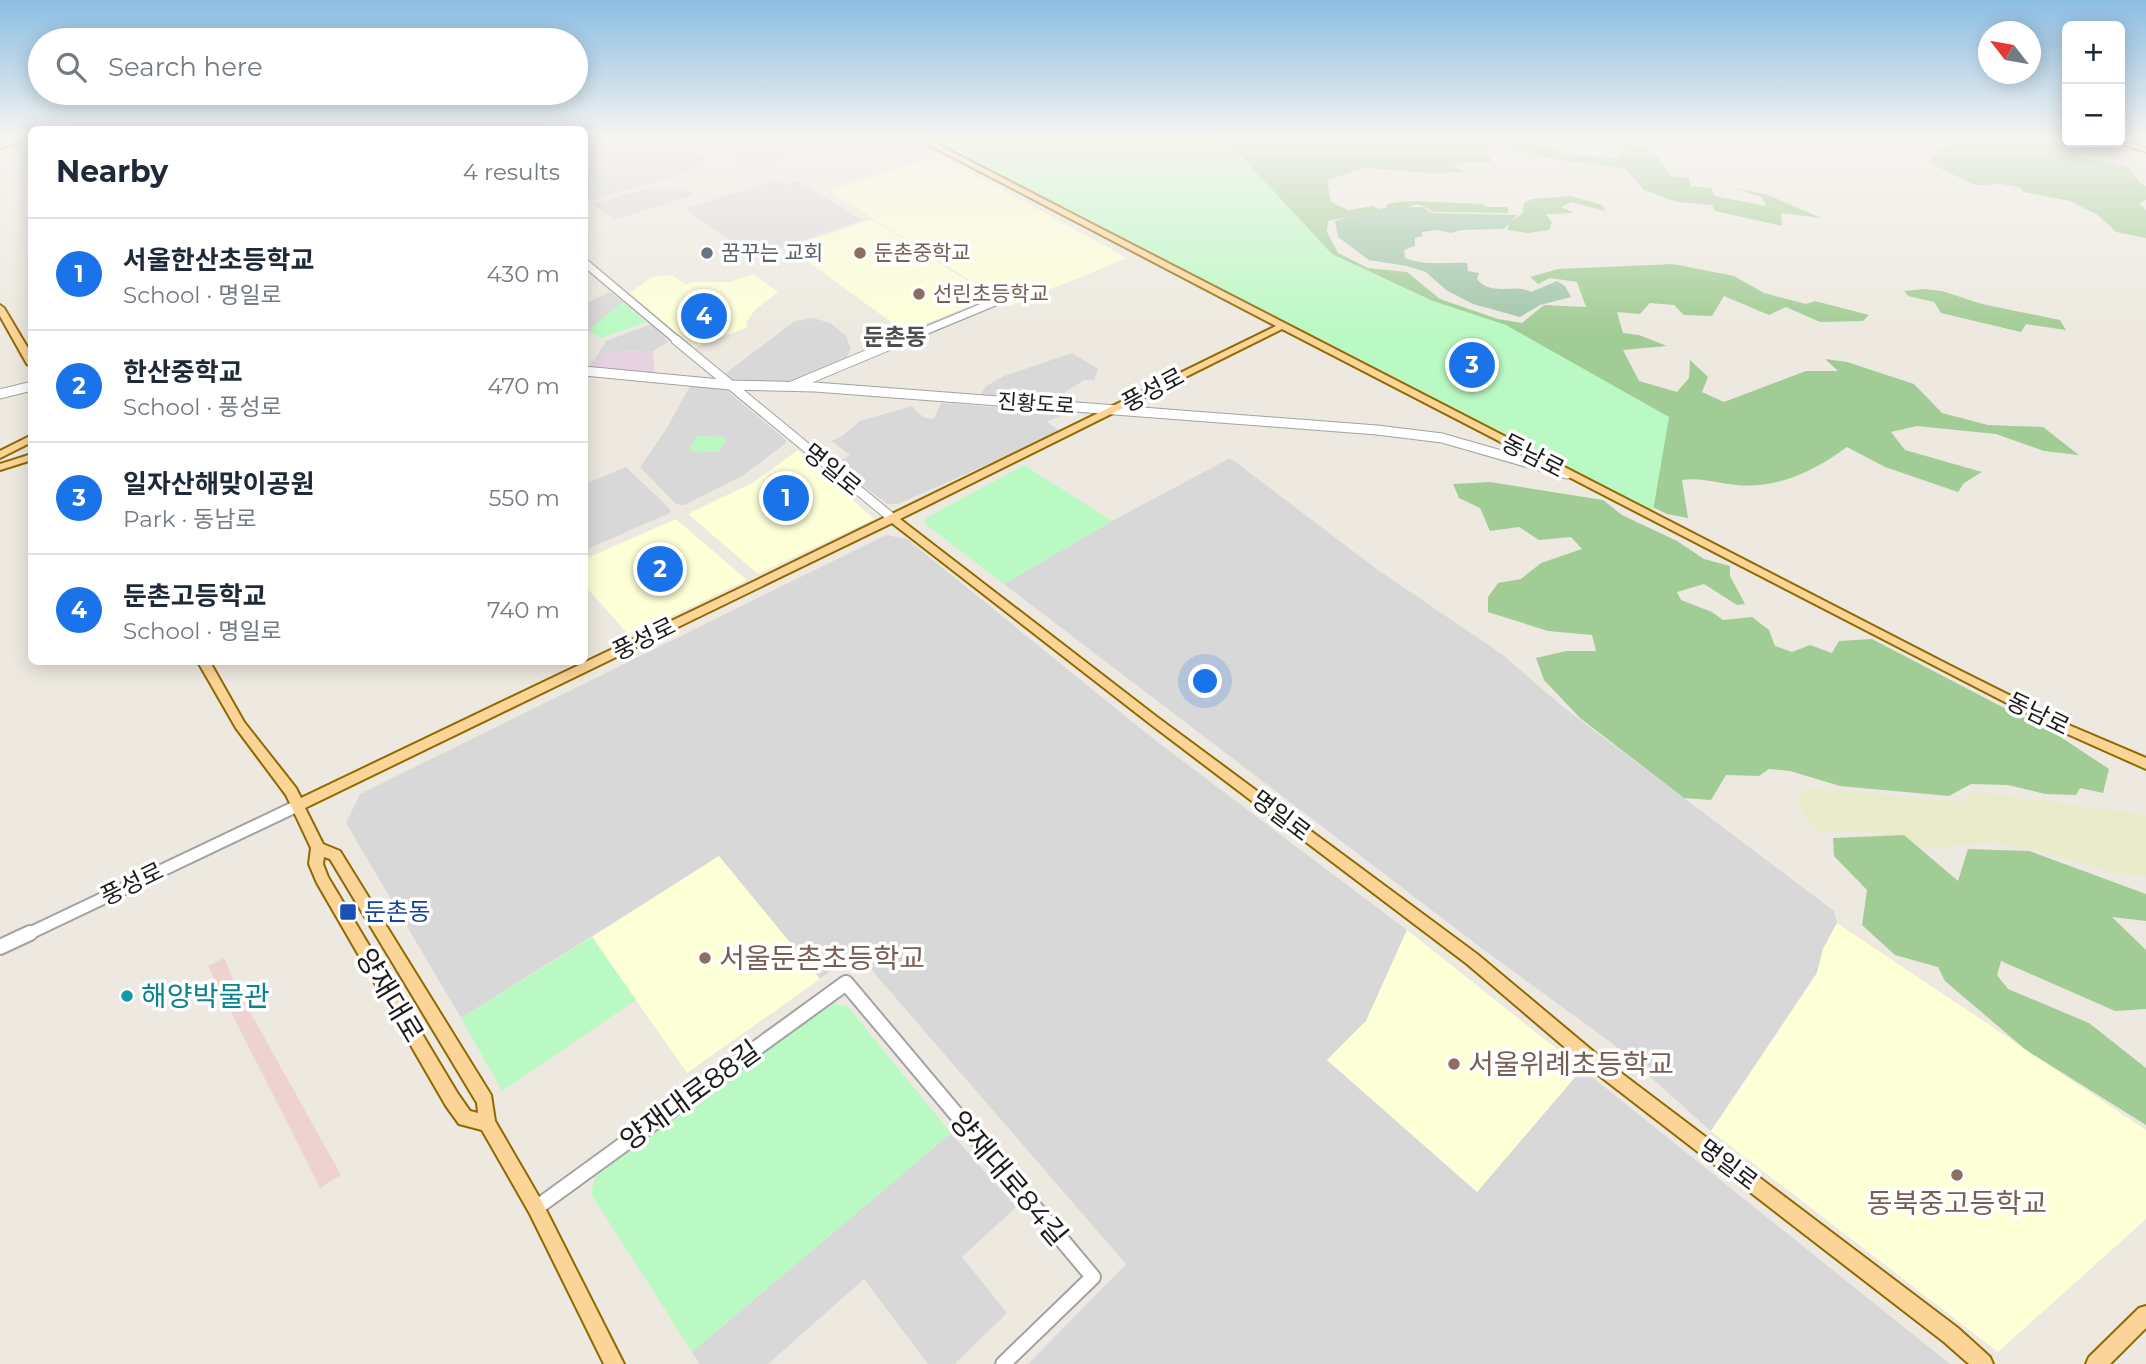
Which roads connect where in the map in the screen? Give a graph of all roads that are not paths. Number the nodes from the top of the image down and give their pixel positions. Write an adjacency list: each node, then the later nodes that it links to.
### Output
1 (1046, 204): 5 (main road, 동남로)
2 (588, 265): 9 (street, 명일로)
3 (997, 302): 8 (street)
4 (0, 308): 6 (main road)
5 (1284, 325): 14 (main road, 풍성로); 22 (main road, 동남로)
6 (28, 357)
7 (588, 371): 9 (street, 진황도로)
8 (825, 371): 11 (street); 12 (street)
9 (730, 385): 11 (street, 진황도로); 23 (street, 명일로)
10 (28, 387): 13 (street)
11 (789, 387): 12 (street, 진황도로)
12 (815, 387): 15 (street, 진황도로)
13 (0, 394)
14 (1130, 402): 15 (main road, 풍성로); 16 (street)
15 (1115, 409): 16 (street, 진황도로); 23 (main road, 풍성로)
16 (1143, 412): 22 (street, 진황도로)
17 (28, 442): 20 (main road)
18 (28, 450): 20 (main road)
19 (28, 458): 20 (main road)
20 (2, 461): 21 (main road)
21 (28, 464)
22 (1567, 474): 25 (main road, 동남로)
23 (892, 518): 26 (main road, 풍성로); 35 (main road, 명일로)
24 (206, 665): 26 (main road, 양재대로)
25 (2146, 764)
26 (297, 806): 27 (main road, 양재대로); 28 (street, 풍성로)
27 (318, 848): 30 (main road, 양재대로); 30 (main road, 양재대로)
28 (0, 947)
29 (846, 983): 31 (street, 양재대로88길); 34 (street, 양재대로84길)
30 (487, 1124): 31 (main road, 양재대로)
31 (536, 1209): 33 (main road, 양재대로)
32 (2146, 1315): 36 (main road)
33 (614, 1364)
34 (1003, 1364)
35 (1983, 1364)
36 (2096, 1364)

